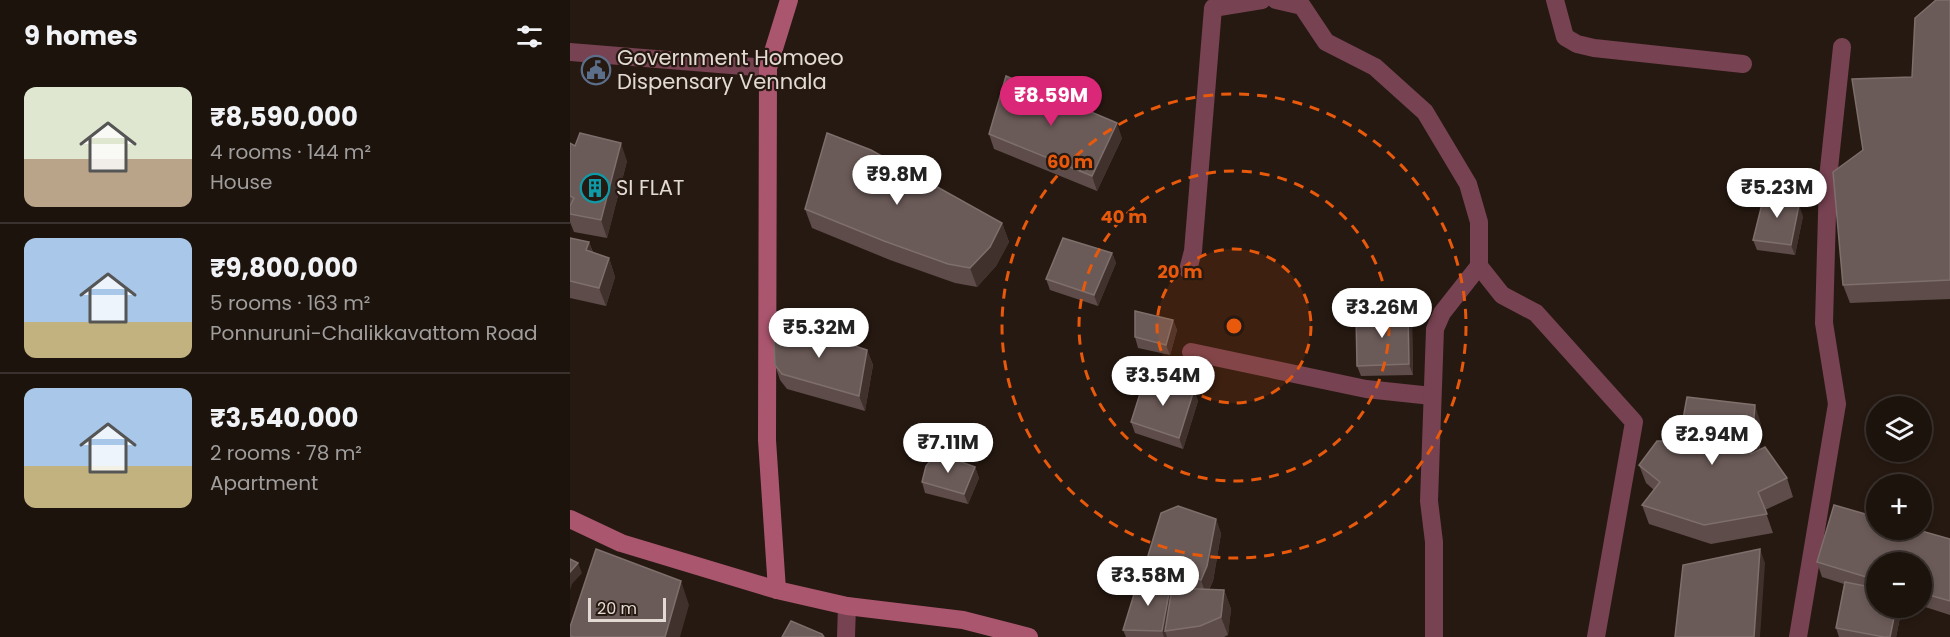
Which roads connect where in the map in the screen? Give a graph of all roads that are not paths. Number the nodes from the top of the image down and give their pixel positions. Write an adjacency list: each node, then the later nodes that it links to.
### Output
1 (789, 0): 8 (street)
2 (1262, 0): 10 (street)
3 (1276, 0): 9 (street)
4 (1554, 0): 7 (street)
5 (1842, 47): 22 (street)
6 (570, 52): 8 (street)
7 (1743, 64)
8 (768, 68): 16 (street)
9 (1479, 266): 12 (street); 21 (street)
10 (1188, 270)
11 (1191, 352): 12 (street)
12 (1432, 396): 20 (street)
13 (570, 519): 14 (street)
14 (621, 543): 15 (street); 16 (street)
15 (605, 555)
16 (777, 590): 17 (street)
17 (847, 606): 18 (street); 19 (street)
18 (846, 637)
19 (1029, 637)
20 (1434, 637)
21 (1596, 637)
22 (1798, 637)

